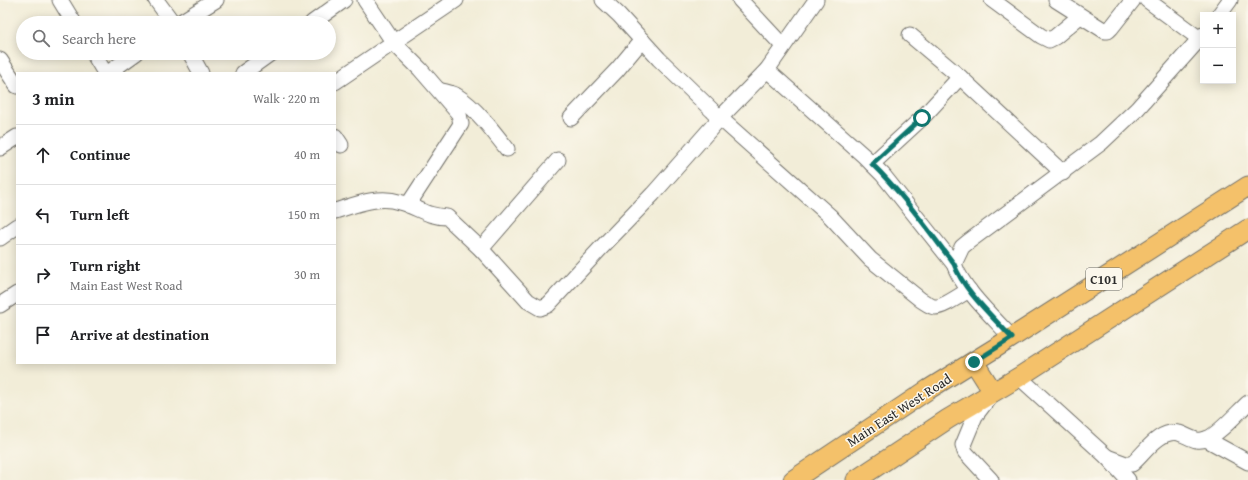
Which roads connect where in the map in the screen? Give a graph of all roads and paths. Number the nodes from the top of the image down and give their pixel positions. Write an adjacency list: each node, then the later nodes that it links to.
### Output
1 (60, 0): 16 (street)
2 (156, 0): 17 (street)
3 (216, 0): 18 (street)
4 (344, 0): 19 (street)
5 (365, 0): 25 (street)
6 (456, 0): 25 (street)
7 (603, 0): 24 (street)
8 (740, 0): 26 (street)
9 (816, 0): 26 (street)
10 (992, 0): 20 (street)
11 (1133, 0): 20 (street)
12 (1147, 0): 22 (street)
13 (1230, 0): 15 (street)
14 (1062, 2): 20 (street)
15 (1221, 12)
16 (70, 16)
17 (167, 16)
18 (190, 16)
19 (322, 16)
20 (1080, 16)
21 (910, 35): 37 (street)
22 (1200, 36)
23 (1200, 39): 48 (street)
24 (642, 40): 41 (street); 42 (street)
25 (394, 43): 38 (street); 40 (street)
26 (783, 46): 32 (street)
27 (0, 60): 39 (street)
28 (98, 60): 33 (street)
29 (126, 60): 34 (street)
30 (194, 60): 35 (street)
31 (261, 60): 36 (street)
32 (767, 70): 42 (street); 47 (street)
33 (106, 72)
34 (108, 72)
35 (200, 72)
36 (244, 72)
37 (960, 77): 47 (street); 48 (street)
38 (336, 81)
39 (16, 84)
40 (436, 89): 45 (street); 50 (street)
41 (571, 118)
42 (720, 118): 55 (street); 57 (street)
43 (16, 138): 44 (street)
44 (0, 148)
45 (507, 148)
46 (558, 160): 55 (street)
47 (872, 164): 56 (street)
48 (1063, 173): 56 (street)
49 (1248, 186): 60 (main road, Main East West Road / C101)
50 (408, 205): 51 (street); 55 (street)
51 (336, 211)
52 (16, 227): 54 (street)
53 (1248, 229): 62 (main road, C101)
54 (0, 238)
55 (481, 249)
56 (954, 264): 57 (street)
57 (969, 290): 60 (street)
58 (16, 295): 59 (street)
59 (0, 305)
60 (1012, 338): 61 (main road, Main East West Road / C101)
61 (974, 362): 63 (main road); 68 (main road, Main East West Road / C101)
62 (1019, 377): 63 (main road, C101); 66 (street)
63 (993, 392): 69 (main road, C101); 70 (street)
64 (1248, 403): 65 (street)
65 (1206, 439): 66 (street); 67 (street)
66 (1107, 457): 71 (street)
67 (1248, 462)
68 (793, 480)
69 (856, 480)
70 (991, 480)
71 (1128, 480)

